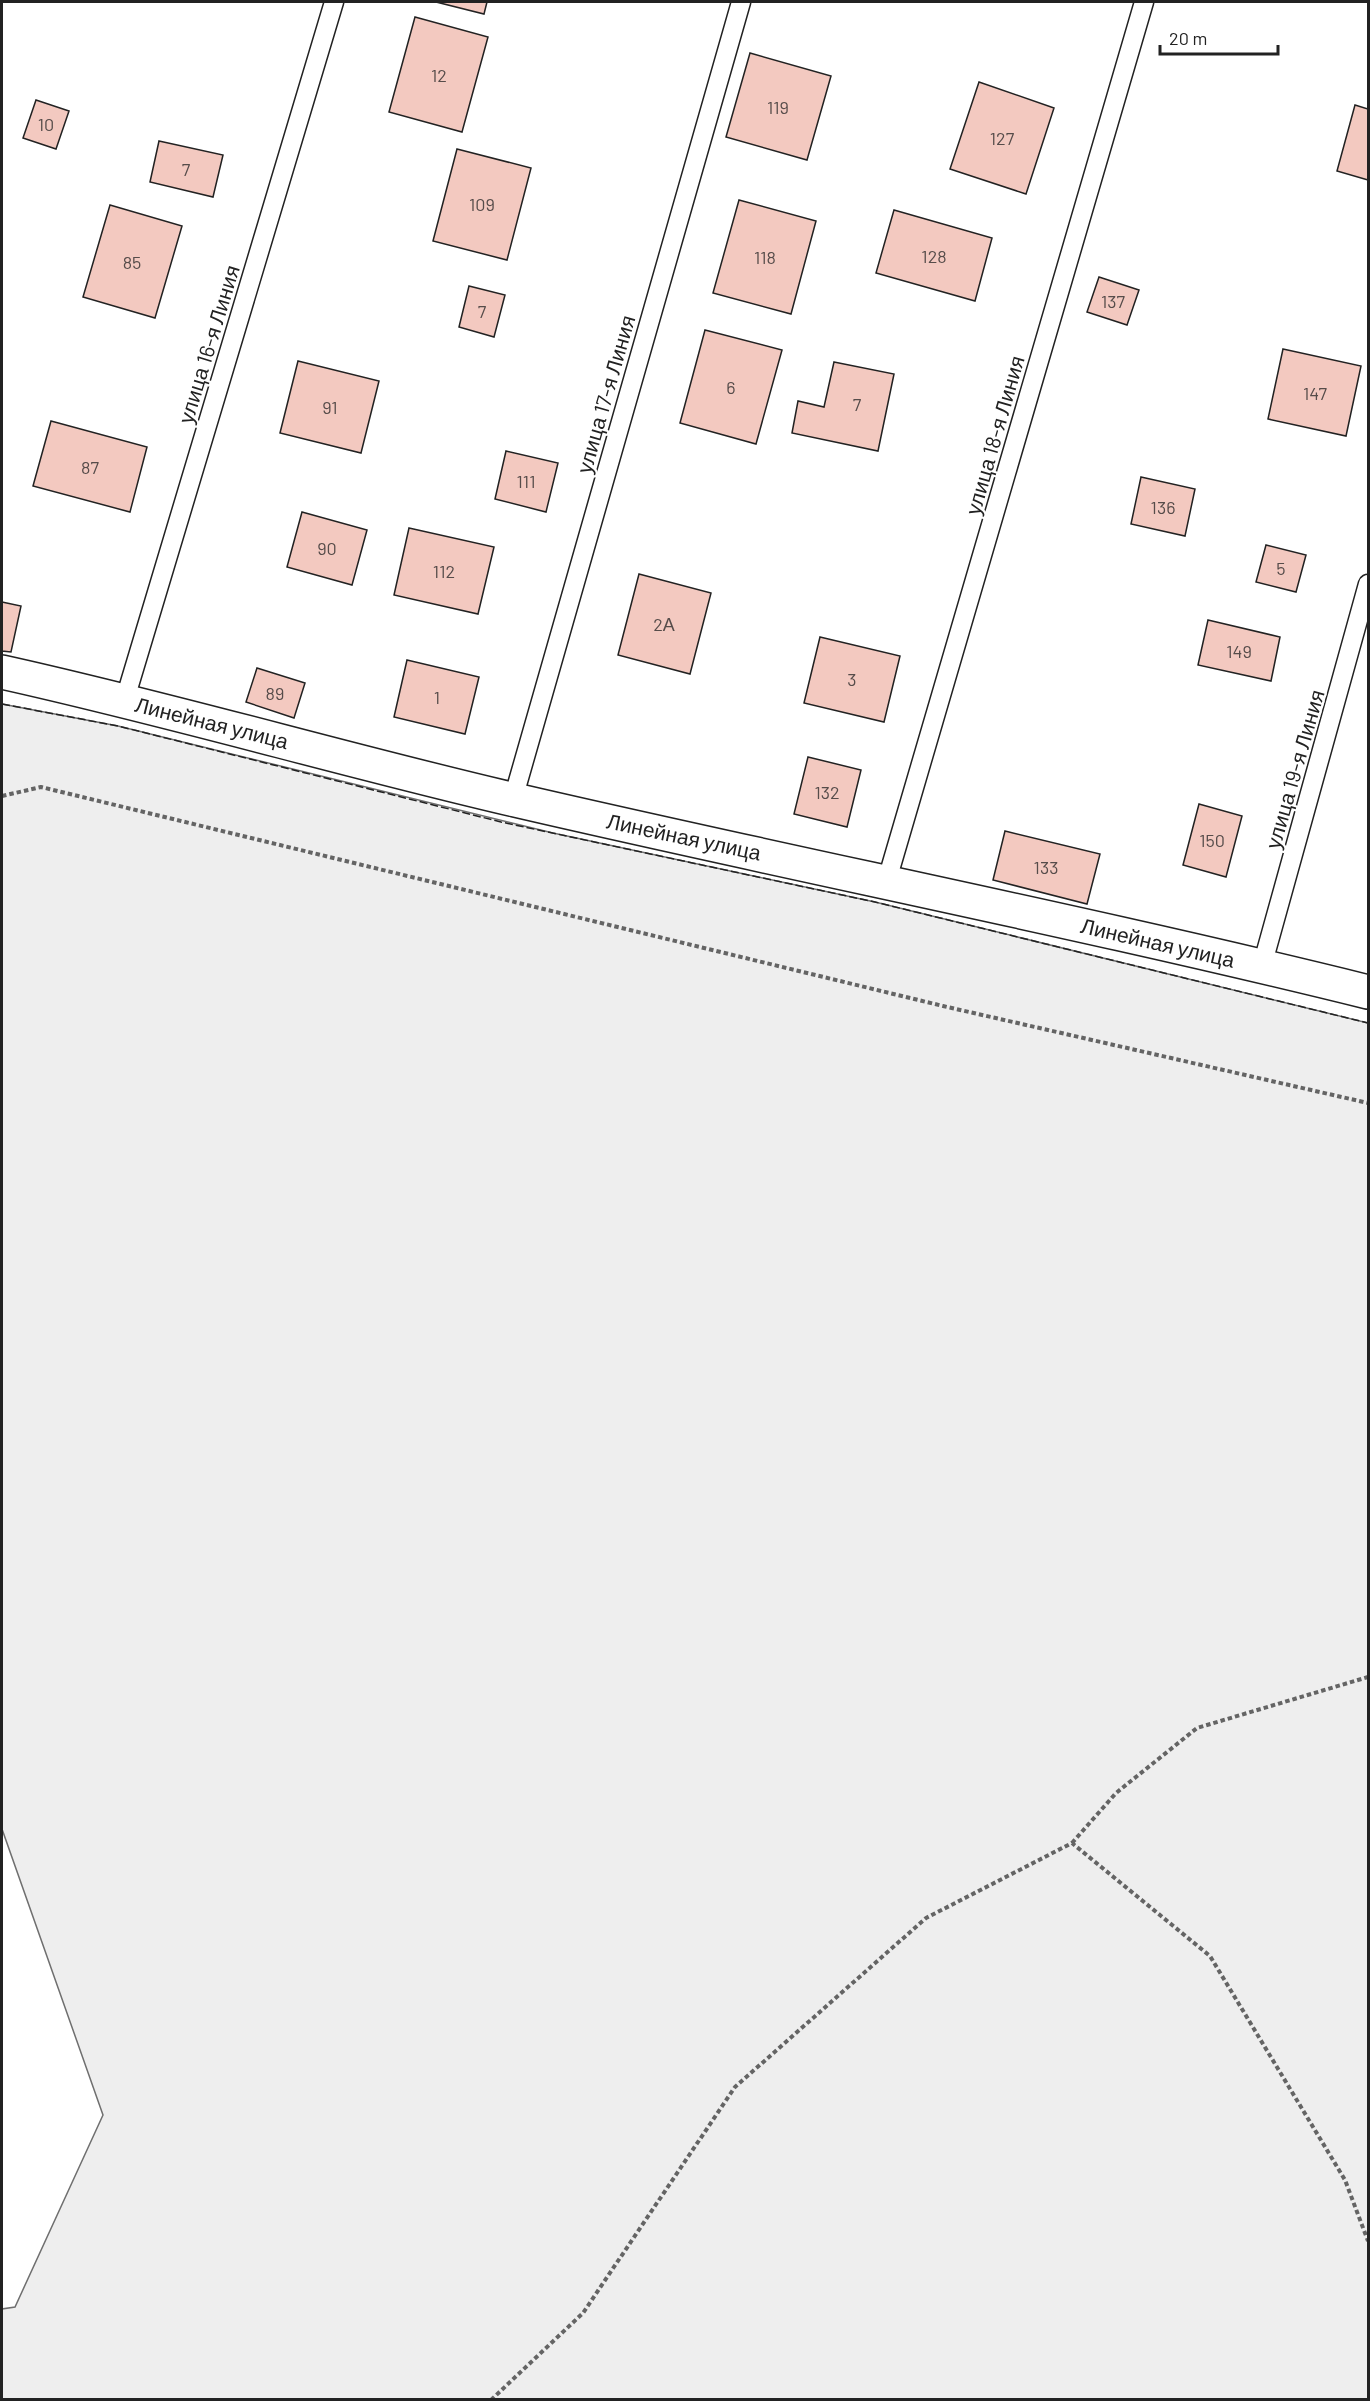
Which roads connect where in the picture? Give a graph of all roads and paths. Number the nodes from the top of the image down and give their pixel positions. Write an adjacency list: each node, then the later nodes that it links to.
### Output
1 (334, 2): 6 (lane, улица 16-я Линия)
2 (741, 2): 8 (lane, улица 17-я Линия)
3 (1144, 2): 9 (lane, улица 18-я Линия)
4 (1368, 584): 10 (lane, улица 19-я Линия)
5 (2, 672): 6 (street, Линейная улица)
6 (125, 699): 8 (street, Линейная улица)
7 (2, 795): 12 (path)
8 (513, 800): 9 (street, Линейная улица)
9 (887, 880): 10 (street, Линейная улица)
10 (1262, 966): 11 (street, Линейная улица)
11 (1368, 992)
12 (1368, 1103)
13 (1368, 1677): 14 (path)
14 (1072, 1843): 15 (path); 16 (path)
15 (1368, 2241)
16 (491, 2400)

